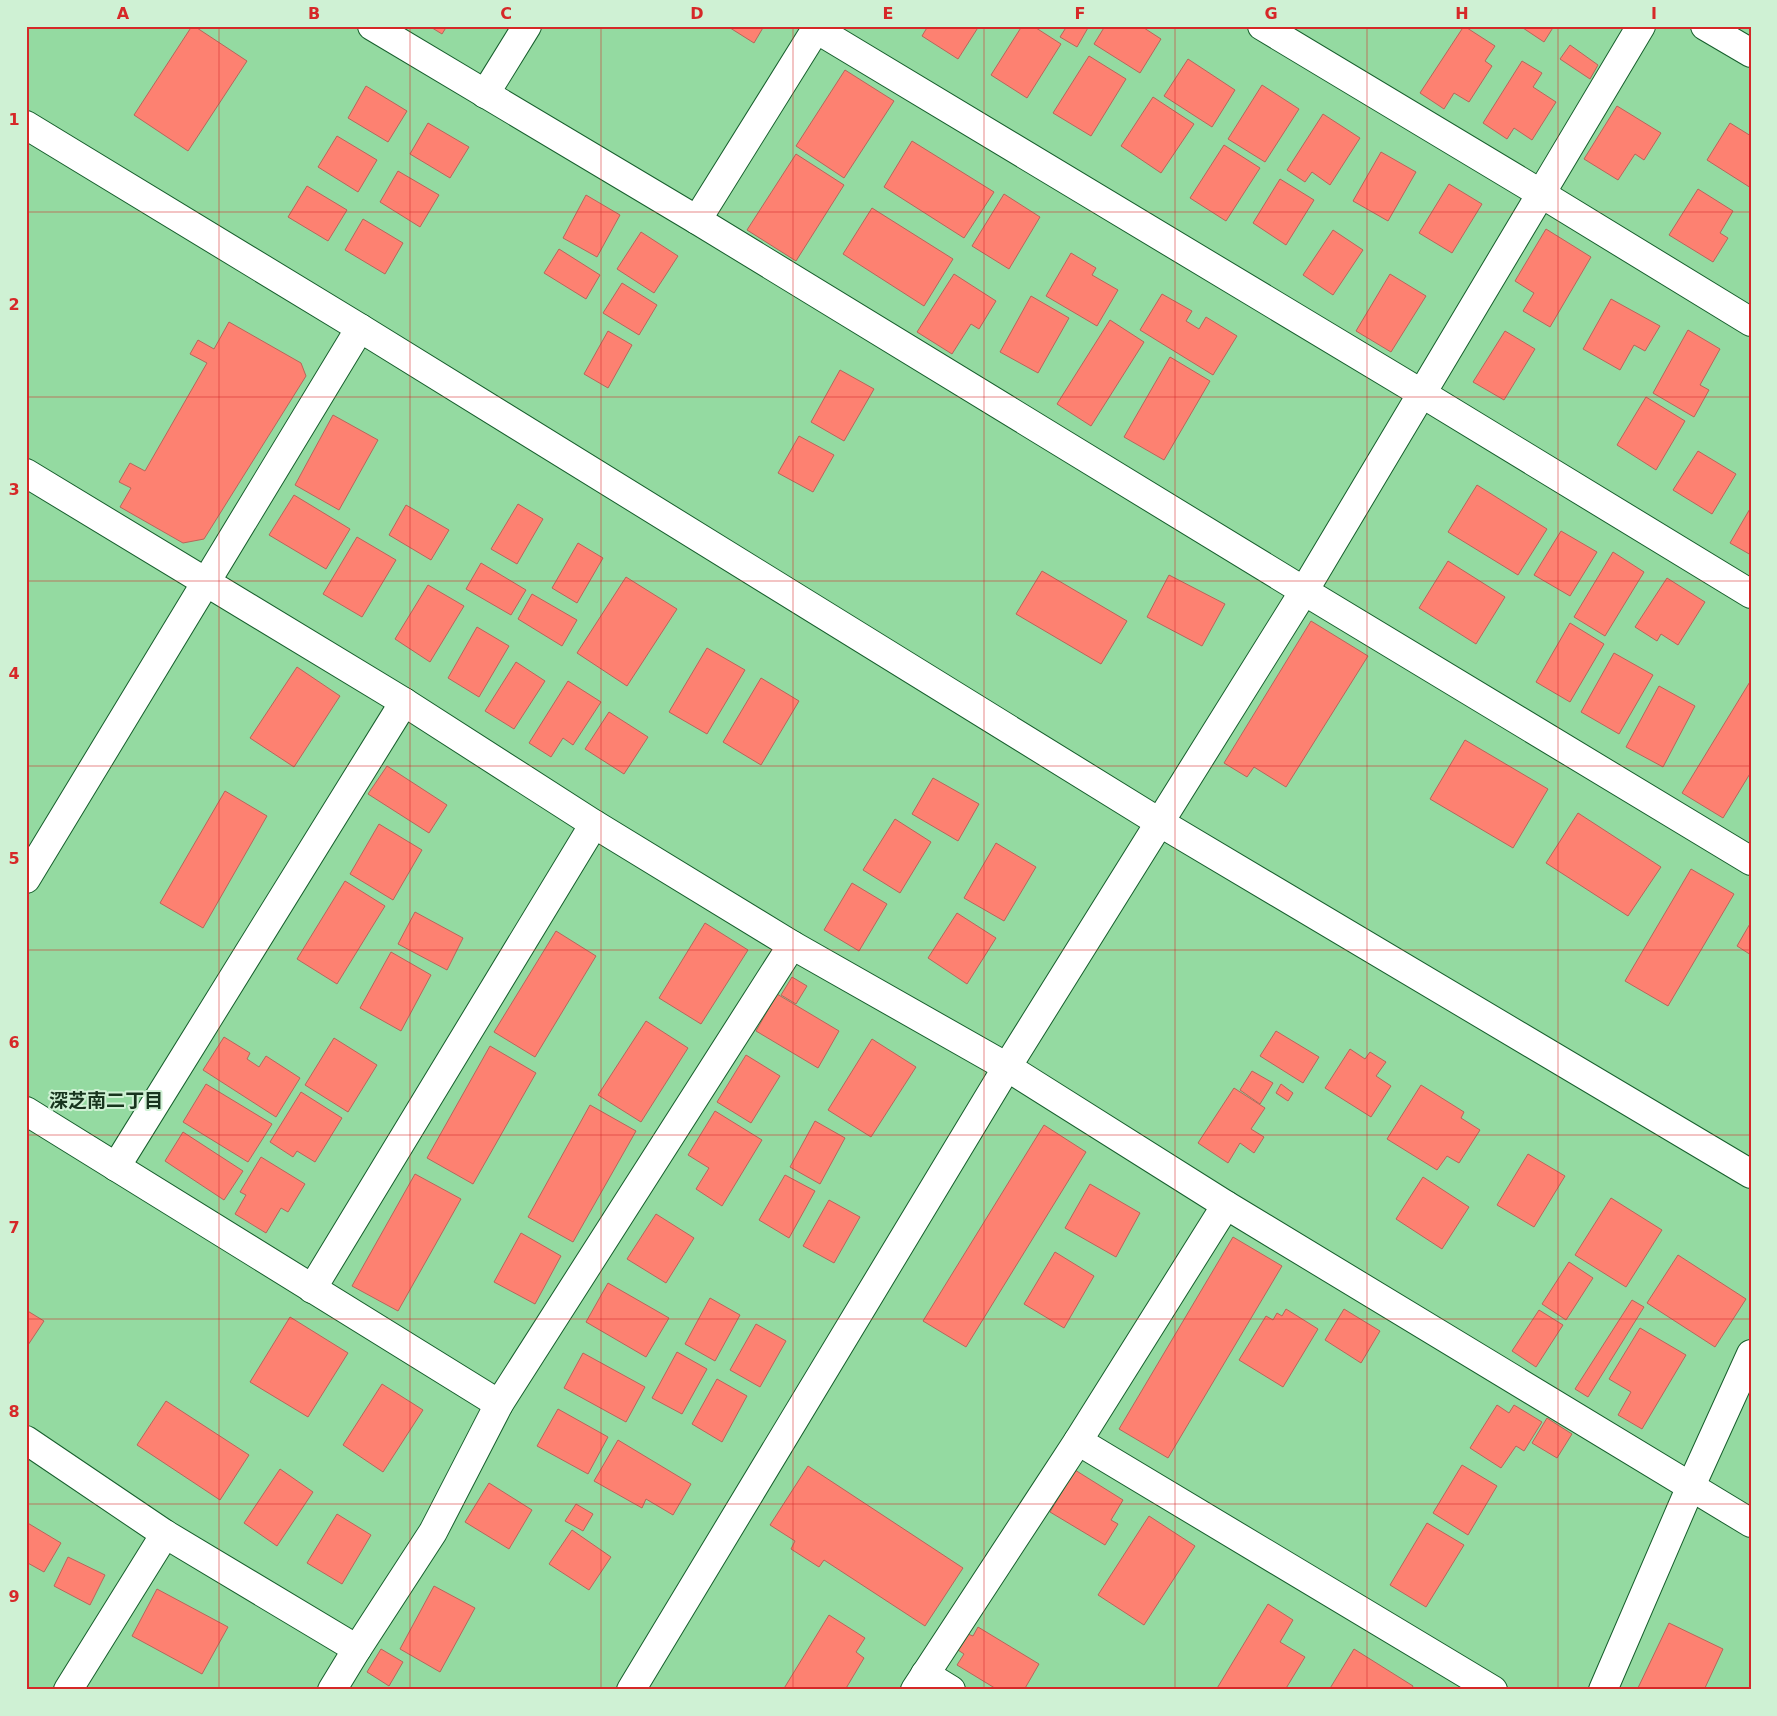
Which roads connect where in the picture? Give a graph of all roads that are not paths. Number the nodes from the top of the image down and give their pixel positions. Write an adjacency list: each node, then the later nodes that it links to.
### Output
1 (372, 26): 8 (street)
2 (527, 26): 8 (street)
3 (1262, 26): 10 (street)
4 (1641, 26): 10 (street)
5 (1705, 26): 7 (street)
6 (817, 28): 11 (street); 14 (street)
7 (1751, 54)
8 (485, 94): 11 (street)
9 (26, 125): 13 (street)
10 (1540, 193): 12 (street); 14 (street)
11 (697, 220): 17 (street)
12 (1751, 322)
13 (360, 328): 16 (street); 20 (street)
14 (1421, 393): 17 (street); 18 (street)
15 (26, 473): 16 (street)
16 (206, 584): 19 (street); 23 (street)
17 (1304, 591): 20 (street); 22 (street)
18 (1751, 594)
19 (404, 702): 21 (street); 27 (street)
20 (1159, 822): 25 (street); 28 (street)
21 (594, 824): 24 (street); 30 (street)
22 (1751, 861)
23 (26, 879)
24 (792, 945): 25 (street); 32 (street)
25 (1007, 1067): 29 (street); 42 (street)
26 (26, 1111): 27 (street)
27 (116, 1167): 30 (street)
28 (1751, 1174)
29 (1226, 1205): 34 (street); 35 (street)
30 (312, 1289): 32 (street)
31 (1751, 1354): 35 (street)
32 (499, 1404): 38 (street)
33 (26, 1440): 37 (street)
34 (1078, 1441): 39 (street); 44 (street)
35 (1691, 1486): 36 (street); 45 (street)
36 (1751, 1523)
37 (165, 1534): 38 (street); 40 (street)
38 (357, 1648): 41 (street)
39 (920, 1682): 43 (street)
40 (68, 1690)
41 (332, 1690)
42 (631, 1690)
43 (951, 1690)
44 (1493, 1690)
45 (1603, 1690)

